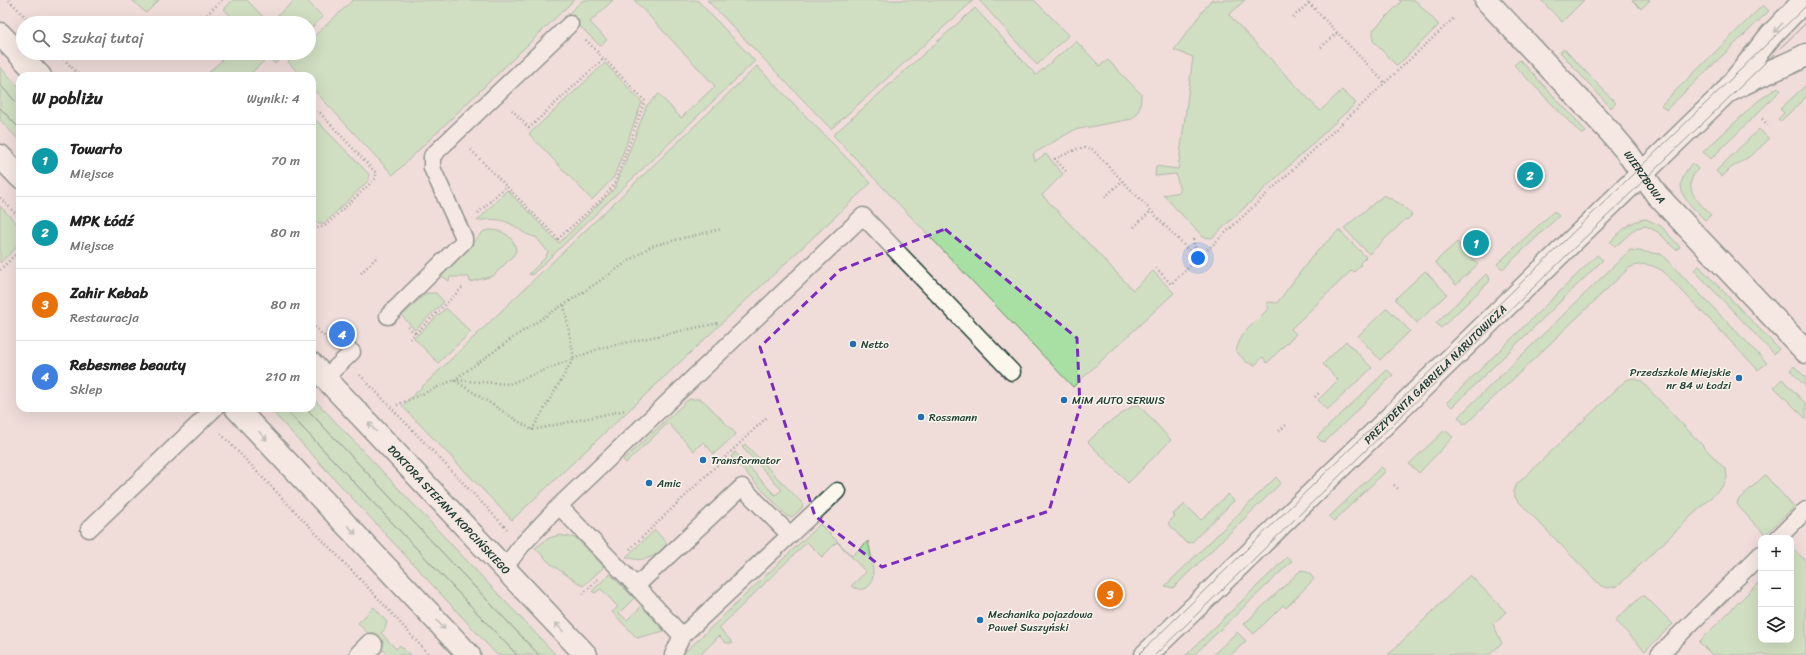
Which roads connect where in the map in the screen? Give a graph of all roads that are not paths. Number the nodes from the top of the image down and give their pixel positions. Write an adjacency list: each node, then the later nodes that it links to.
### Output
1 (1486, 0): 12 (street, WIERZBOWA)
2 (1805, 0): 9 (street, PREZYDENTA GABRIELA NARUTOWICZA, one-way to 9)
3 (570, 24): 13 (lane)
4 (0, 34): 5 (street)
5 (16, 51)
6 (1806, 55): 9 (street, PREZYDENTA GABRIELA NARUTOWICZA)
7 (25, 60): 8 (street)
8 (36, 72)
9 (1725, 93): 12 (street, PREZYDENTA GABRIELA NARUTOWICZA)
10 (0, 156): 11 (street)
11 (16, 173)
12 (1642, 174): 14 (street, WIERZBOWA); 33 (street, PREZYDENTA GABRIELA NARUTOWICZA)
13 (388, 316)
14 (1806, 352)
15 (348, 355): 16 (lane)
16 (318, 371): 27 (street, DOKTORA STEFANA KOPCIŃSKIEGO, one-way to 16)
17 (1012, 372): 21 (lane)
18 (240, 412): 30 (street, one-way to 30)
19 (210, 413): 23 (lane)
20 (837, 491): 24 (lane)
21 (558, 506): 27 (lane); 28 (lane)
22 (1806, 510): 25 (lane)
23 (89, 529)
24 (790, 535): 28 (lane); 29 (lane)
25 (1781, 535)
26 (1758, 557): 34 (lane)
27 (504, 568): 31 (street, DOKTORA STEFANA KOPCIŃSKIEGO, one-way to 27)
28 (636, 586): 29 (lane)
29 (682, 636): 32 (lane)
30 (469, 655)
31 (586, 655)
32 (673, 655)
33 (1146, 655)
34 (1659, 655)

